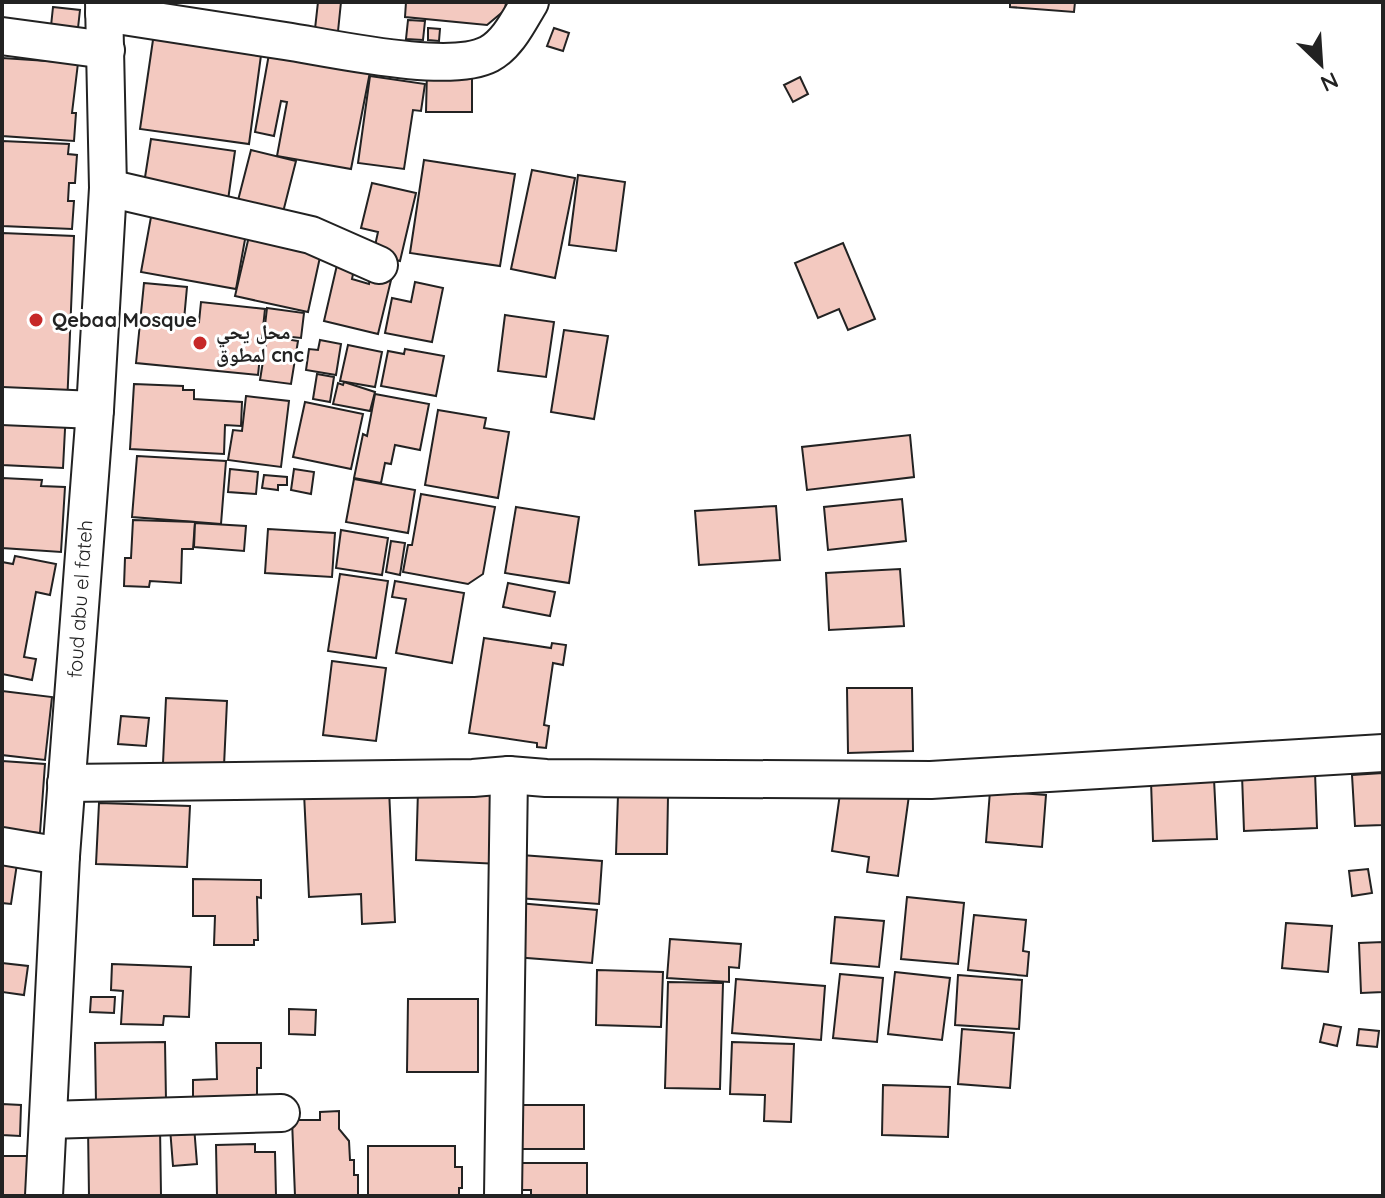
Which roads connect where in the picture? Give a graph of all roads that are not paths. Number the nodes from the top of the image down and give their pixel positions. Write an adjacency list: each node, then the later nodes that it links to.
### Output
1 (530, 2): 2 (street)
2 (104, 7): 4 (street, foud abu el fateh)
3 (2, 36): 4 (street)
4 (106, 50): 5 (street, foud abu el fateh)
5 (108, 188): 6 (street); 8 (street, foud abu el fateh)
6 (379, 265)
7 (2, 406): 8 (street)
8 (95, 410): 11 (street, foud abu el fateh)
9 (1383, 753): 10 (street)
10 (509, 775): 11 (street); 17 (street)
11 (66, 783): 13 (street, foud abu el fateh)
12 (2, 846): 13 (street)
13 (61, 856): 15 (street, foud abu el fateh)
14 (281, 1113): 15 (street)
15 (48, 1120): 16 (street, foud abu el fateh)
16 (44, 1196)
17 (503, 1196)

